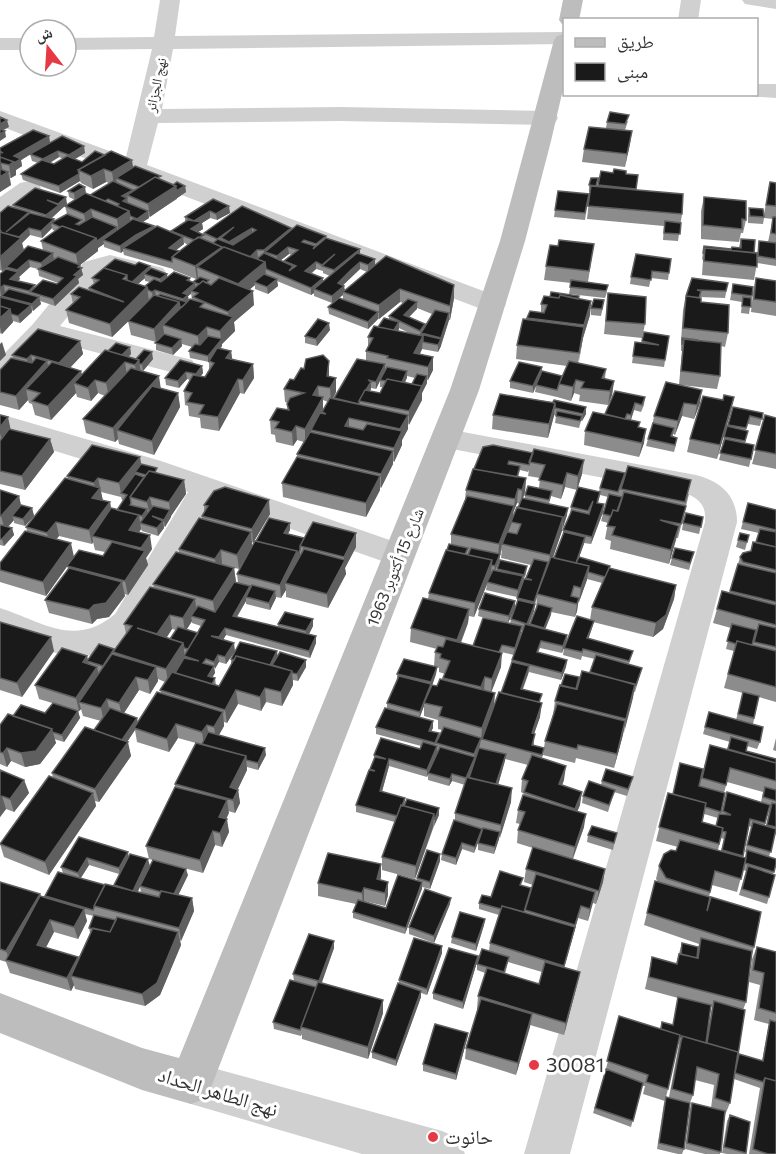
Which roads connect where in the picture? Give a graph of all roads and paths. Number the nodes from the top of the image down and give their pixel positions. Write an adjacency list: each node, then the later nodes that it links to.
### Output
1 (170, 0): 9 (street, نهج الجزائر)
2 (573, 0): 6 (street)
3 (692, 0): 7 (street)
4 (752, 0): 5 (street)
5 (776, 3)
6 (569, 18)
7 (688, 18)
8 (563, 39): 9 (street)
9 (165, 43): 12 (street); 17 (street, نهج الجزائر)
10 (0, 44): 11 (street)
11 (18, 44)
12 (78, 44)
13 (563, 51): 14 (street, شارع 15 أكتوبر 1963)
14 (561, 74): 19 (street, شارع 15 أكتوبر 1963)
15 (758, 91): 16 (street)
16 (776, 91)
17 (150, 116): 19 (street); 20 (street, نهج الجزائر)
18 (0, 118): 20 (street)
19 (547, 118): 24 (street, شارع 15 أكتوبر 1963)
20 (134, 169): 24 (street)
21 (29, 188): 22 (street)
22 (0, 208)
23 (182, 282): 25 (street)
24 (493, 304): 29 (street, شارع 15 أكتوبر 1963)
25 (43, 330): 26 (street); 27 (street)
26 (182, 366)
27 (0, 375)
28 (0, 424): 30 (street)
29 (447, 439): 31 (street, شارع 15 أكتوبر 1963); 36 (street)
30 (206, 488): 31 (street); 32 (street)
31 (399, 555): 34 (street, شارع 15 أكتوبر 1963)
32 (0, 621)
33 (0, 1013): 34 (street, نهج الطاهر الحداد)
34 (191, 1083): 35 (street, نهج الطاهر الحداد)
35 (442, 1154)
36 (547, 1154)

